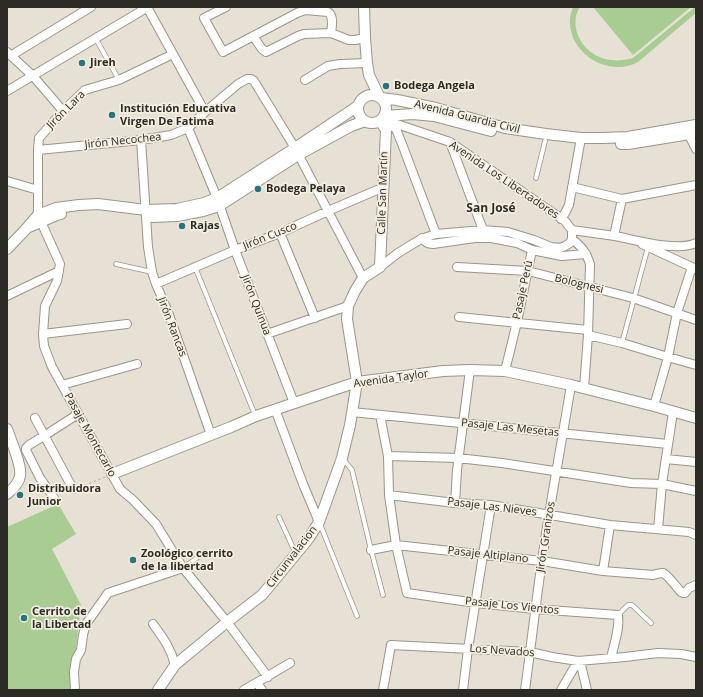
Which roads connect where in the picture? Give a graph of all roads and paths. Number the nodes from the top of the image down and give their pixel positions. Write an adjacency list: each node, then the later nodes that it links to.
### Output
1 (91, 7): 9 (street)
2 (147, 7): 8 (street); 10 (street)
3 (226, 7): 6 (street)
4 (364, 7): 7 (street)
5 (331, 33): 6 (street); 6 (street); 7 (street)
6 (253, 36)
7 (365, 38): 11 (street)
8 (96, 39): 13 (street); 14 (lane)
9 (9, 54): 13 (street)
10 (172, 54): 14 (street, Jirón Lara); 20 (street)
11 (367, 64): 12 (street); 15 (street)
12 (369, 75): 17 (street); 18 (street)
13 (33, 76): 16 (street); 19 (street)
14 (120, 80): 19 (street, Jirón Lara)
15 (305, 80)
16 (7, 91)
17 (380, 97): 18 (street); 21 (street); 29 (street, Avenida Guardia Civil)
18 (361, 101): 22 (street); 23 (street)
19 (63, 110): 32 (street, Jirón Lara)
20 (205, 112): 24 (street, Jirón Necochea); 33 (street, Jirón Necochea)
21 (382, 119): 22 (street); 28 (street, Avenida Guardia Civil); 30 (street, Avenida Los Libertadores); 37 (street, Calle San Martín); 49 (street)
22 (365, 121): 26 (street)
23 (333, 123): 26 (street); 33 (street)
24 (188, 128): 27 (street, Jirón Necochea); 41 (street, Jirón Quinua)
25 (692, 130): 29 (street, Avenida Guardia Civil); 31 (street)
26 (339, 133): 33 (street)
27 (141, 140): 32 (street, Jirón Necochea); 43 (street, Jirón Rancas)
28 (545, 141): 29 (street, Avenida Guardia Civil); 34 (lane)
29 (580, 141): 38 (street)
30 (450, 142): 45 (street, Avenida Los Libertadores); 46 (street)
31 (696, 149)
32 (38, 150): 39 (street, Jirón Lara)
33 (297, 151): 41 (street); 42 (street)
34 (536, 178)
35 (7, 181): 39 (street)
36 (696, 185): 40 (street)
37 (384, 187): 42 (street, Jirón Cusco); 62 (street, Calle San Martín)
38 (572, 187): 40 (street); 45 (street)
39 (38, 190): 44 (street, Jirón Lara)
40 (622, 199): 50 (street)
41 (218, 202): 43 (street); 57 (street, Jirón Quinua)
42 (328, 211): 48 (street, Jirón Cusco); 68 (street)
43 (146, 214): 44 (street); 67 (street, Jirón Rancas)
44 (39, 218): 56 (street); 65 (street)
45 (561, 219): 47 (street, Avenida Los Libertadores)
46 (483, 230): 49 (street); 52 (street)
47 (572, 230): 50 (street); 52 (street)
48 (280, 233): 57 (street, Jirón Cusco); 76 (street)
49 (436, 234): 51 (street)
50 (614, 236): 53 (street)
51 (422, 238): 58 (street, Pasaje Perú); 62 (street)
52 (572, 239): 59 (street)
53 (636, 240): 54 (street); 55 (street)
54 (696, 243)
55 (648, 247): 64 (street); 72 (lane)
56 (7, 249)
57 (235, 250): 61 (street, Jirón Cusco); 82 (street, Jirón Quinua)
58 (532, 250): 59 (street); 66 (street, Pasaje Perú)
59 (586, 254): 70 (street)
60 (116, 264): 67 (lane)
61 (195, 267): 69 (street, Jirón Cusco); 100 (lane)
62 (380, 267): 68 (street)
63 (458, 267): 66 (street, Bolognesi)
64 (694, 268): 74 (street)
65 (59, 271): 71 (street); 81 (street, Pasaje Montecarlo)
66 (528, 271): 70 (street, Bolognesi); 78 (street, Pasaje Perú)
67 (152, 272): 69 (street, Jirón Rancas)
68 (363, 278): 73 (street)
69 (156, 284): 106 (street, Jirón Rancas)
70 (590, 287): 72 (street, Bolognesi); 80 (street)
71 (7, 296)
72 (634, 298): 74 (street, Bolognesi); 83 (lane)
73 (348, 306): 76 (street); 89 (street, Circunvalacion)
74 (678, 313): 77 (street, Bolognesi); 84 (street)
75 (460, 317): 78 (street)
76 (315, 318): 82 (street)
77 (696, 320)
78 (517, 322): 80 (street); 88 (street, Pasaje Perú)
79 (127, 324): 81 (street)
80 (588, 332): 83 (street); 92 (street)
81 (43, 334): 90 (street, Pasaje Montecarlo)
82 (267, 334): 93 (street, Jirón Quinua)
83 (622, 343): 84 (street)
84 (668, 357): 86 (street); 94 (street)
85 (137, 364): 90 (street)
86 (696, 365)
87 (470, 370): 88 (street, Avenida Taylor); 89 (street, Avenida Taylor); 103 (street)
88 (505, 372): 91 (street, Avenida Taylor)
89 (357, 382): 93 (street, Avenida Taylor); 96 (street, Circunvalacion)
90 (62, 385): 98 (street, Pasaje Montecarlo)
91 (571, 385): 92 (street, Avenida Taylor); 105 (street, Jirón Granizos)
92 (584, 388): 94 (street, Avenida Taylor)
93 (294, 403): 95 (street, Avenida Taylor)
94 (654, 406): 97 (street, Avenida Taylor)
95 (275, 409): 100 (street, Avenida Taylor); 126 (street)
96 (352, 412): 99 (street, Pasaje Las Mesetas); 110 (street, Circunvalacion)
97 (673, 412): 102 (street, Avenida Taylor); 108 (street)
98 (78, 414): 107 (street); 115 (street, Pasaje Montecarlo)
99 (380, 414): 103 (street, Pasaje Las Mesetas); 109 (street)
100 (256, 416): 106 (street, Avenida Taylor)
101 (35, 418): 107 (street)
102 (696, 418)
103 (463, 423): 105 (street, Pasaje Las Mesetas); 111 (street)
104 (7, 429): 119 (street)
105 (564, 434): 108 (street, Pasaje Las Mesetas); 114 (street, Jirón Granizos)
106 (211, 435): 115 (street, Avenida Taylor)
107 (44, 436): 117 (street); 121 (street)
108 (668, 444): 112 (street)
109 (388, 456): 111 (street); 120 (street)
110 (342, 458): 126 (street, Circunvalacion); 131 (lane)
111 (458, 458): 114 (street); 122 (street)
112 (666, 459): 113 (street); 116 (street)
113 (696, 462)
114 (557, 472): 116 (street); 124 (street, Jirón Granizos)
115 (112, 474): 117 (path); 136 (street, Pasaje Montecarlo)
116 (662, 484): 118 (street); 128 (street)
117 (73, 489)
118 (696, 491)
119 (7, 494)
120 (389, 495): 122 (street, Pasaje Las Nieves); 130 (street)
121 (54, 498)
122 (454, 503): 123 (street, Pasaje Las Nieves)
123 (491, 505): 124 (street, Pasaje Las Nieves); 134 (street)
124 (549, 515): 127 (street, Pasaje Las Nieves); 135 (street, Jirón Granizos)
125 (279, 517): 133 (lane)
126 (319, 522): 133 (street, Circunvalacion); 143 (lane)
127 (610, 525): 128 (street, Pasaje Las Nieves); 137 (street)
128 (658, 529): 129 (street, Pasaje Las Nieves)
129 (693, 533)
130 (396, 545): 131 (street, Pasaje Altiplano); 134 (street, Pasaje Altiplano); 140 (street, Pasaje Los Vientos)
131 (371, 550): 139 (lane)
132 (205, 552): 136 (lane)
133 (296, 554): 144 (street, Circunvalacion)
134 (483, 555): 135 (street, Pasaje Altiplano); 140 (street)
135 (542, 561): 137 (street, Pasaje Altiplano); 141 (street, Jirón Granizos)
136 (183, 568): 144 (street, Pasaje Montecarlo); 156 (street)
137 (603, 571): 138 (street, Pasaje Altiplano)
138 (696, 585)
139 (383, 595)
140 (476, 603): 141 (street, Pasaje Los Vientos); 147 (street)
141 (535, 609): 142 (street, Pasaje Los Vientos); 148 (street, Jirón Granizos)
142 (618, 615): 145 (lane); 150 (street)
143 (357, 616)
144 (227, 622): 153 (street, Circunvalacion); 154 (street, Pasaje Montecarlo)
145 (651, 623)
146 (153, 624): 153 (street)
147 (468, 649): 148 (street, Los Nevados); 160 (street, Los Nevados); 161 (street)
148 (530, 652): 151 (street, Los Nevados); 162 (street, Jirón Granizos)
149 (696, 657): 150 (street, Los Nevados)
150 (611, 658): 151 (street, Los Nevados)
151 (579, 661): 163 (street); 164 (street)
152 (290, 663): 154 (street)
153 (175, 665): 157 (street, Circunvalacion)
154 (268, 677): 155 (street)
155 (257, 683): 158 (street); 159 (street)
156 (75, 690)
157 (158, 690)
158 (244, 690)
159 (262, 690)
160 (383, 690)
161 (462, 690)
162 (525, 690)
163 (561, 690)
164 (587, 690)

